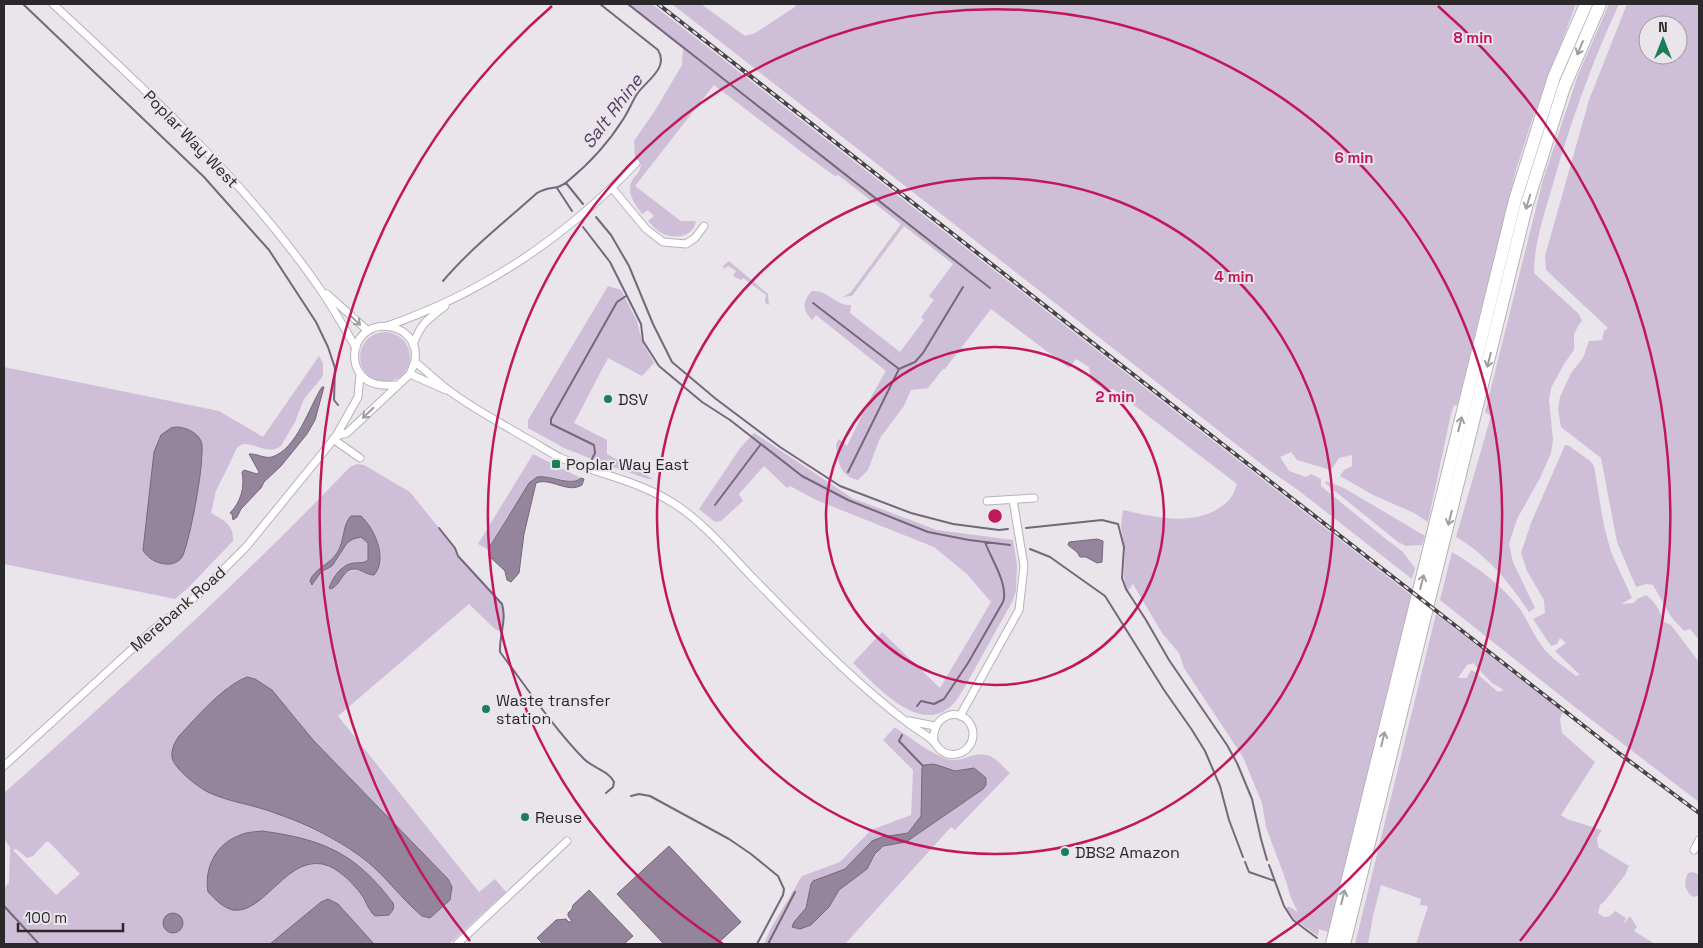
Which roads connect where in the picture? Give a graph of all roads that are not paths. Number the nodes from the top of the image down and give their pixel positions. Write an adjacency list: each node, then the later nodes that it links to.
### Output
1 (53, 4): 7 (street, Poplar Way West)
2 (1586, 4): 32 (highway, one-way to 2)
3 (1600, 4): 33 (highway, one-way to 33)
4 (636, 163): 5 (street)
5 (612, 188): 6 (street); 8 (street)
6 (704, 226)
7 (318, 285): 10 (street, Poplar Way West, one-way to 10); 12 (street, Poplar Way West)
8 (454, 300): 9 (street); 11 (street)
9 (387, 326): 10 (street); 11 (street)
10 (368, 331): 12 (street)
11 (414, 345): 13 (street)
12 (356, 348): 14 (street)
13 (415, 362): 15 (street); 17 (street)
14 (360, 374): 16 (street); 18 (street, Merebank Road)
15 (410, 374): 16 (street); 17 (street)
16 (397, 384): 18 (street, Merebank Road, one-way to 18)
17 (449, 391): 24 (street)
18 (334, 437): 19 (street); 27 (street, Merebank Road)
19 (360, 458)
20 (1034, 498): 21 (street)
21 (1013, 500): 22 (street); 23 (street)
22 (987, 501)
23 (960, 716): 25 (street); 26 (street)
24 (906, 721): 25 (street); 26 (street)
25 (935, 726): 26 (street)
26 (934, 742)
27 (4, 766)
28 (1699, 840): 30 (street)
29 (567, 841): 31 (street)
30 (1694, 850)
31 (457, 944)
32 (1332, 944)
33 (1344, 944)

